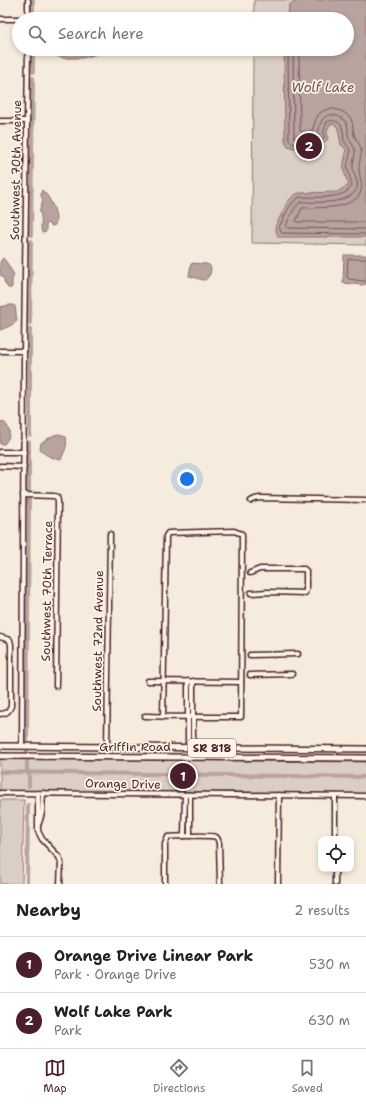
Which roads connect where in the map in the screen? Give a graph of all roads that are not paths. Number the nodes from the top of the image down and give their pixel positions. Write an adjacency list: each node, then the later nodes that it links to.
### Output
1 (28, 0): 2 (street)
2 (28, 12)
3 (0, 19): 4 (street)
4 (12, 19)
5 (28, 56): 7 (street, Southwest 70th Avenue)
6 (0, 121): 7 (street)
7 (27, 121): 9 (street, Southwest 70th Avenue)
8 (0, 351): 9 (street)
9 (24, 351): 11 (street, Southwest 70th Avenue)
10 (0, 452): 11 (street)
11 (24, 452): 13 (street, Southwest 70th Avenue)
12 (0, 466): 13 (street)
13 (24, 467): 14 (street, Southwest 70th Avenue)
14 (23, 495): 30 (street, Southwest 70th Terrace); 37 (street, Southwest 70th Avenue)
15 (366, 500): 16 (street)
16 (251, 501)
17 (110, 534): 39 (street, Southwest 72nd Avenue)
18 (250, 573): 19 (street)
19 (251, 593)
20 (0, 637): 31 (street)
21 (298, 654): 22 (street)
22 (250, 655)
23 (292, 674): 24 (street)
24 (250, 675)
25 (148, 681): 26 (street)
26 (164, 681): 27 (street); 29 (street); 33 (street)
27 (188, 681): 28 (street); 34 (street)
28 (194, 681): 29 (street); 35 (street)
29 (241, 682): 35 (street)
30 (56, 686)
31 (2, 714)
32 (145, 716): 33 (street)
33 (163, 717): 34 (street)
34 (188, 717): 35 (street); 40 (street)
35 (193, 717): 40 (street)
36 (0, 746): 37 (main road, Griffin Road / SR 818)
37 (22, 746): 38 (main road, Griffin Road / SR 818); 43 (main road)
38 (36, 746): 39 (main road, Griffin Road / SR 818); 44 (main road)
39 (107, 747): 40 (main road, Griffin Road / SR 818)
40 (191, 748): 41 (main road, Griffin Road / SR 818)
41 (366, 749)
42 (0, 756): 43 (main road, Griffin Road / SR 818)
43 (6, 756): 44 (main road, Griffin Road / SR 818)
44 (28, 756): 45 (main road, Griffin Road / SR 818)
45 (366, 758)
46 (0, 793): 47 (street, Orange Drive)
47 (38, 793): 48 (street, Orange Drive); 54 (street)
48 (43, 793): 49 (street, Orange Drive); 54 (street)
49 (185, 795): 50 (street, Orange Drive); 55 (street)
50 (190, 795): 51 (street, Orange Drive); 56 (street)
51 (279, 795): 52 (street, Orange Drive); 62 (street)
52 (335, 796): 53 (street, Orange Drive); 57 (street)
53 (366, 796)
54 (38, 828): 59 (street)
55 (184, 836): 56 (street); 60 (street)
56 (190, 836): 61 (street)
57 (335, 836)
58 (335, 872): 63 (street)
59 (60, 884)
60 (165, 884)
61 (220, 884)
62 (278, 884)
63 (335, 884)

